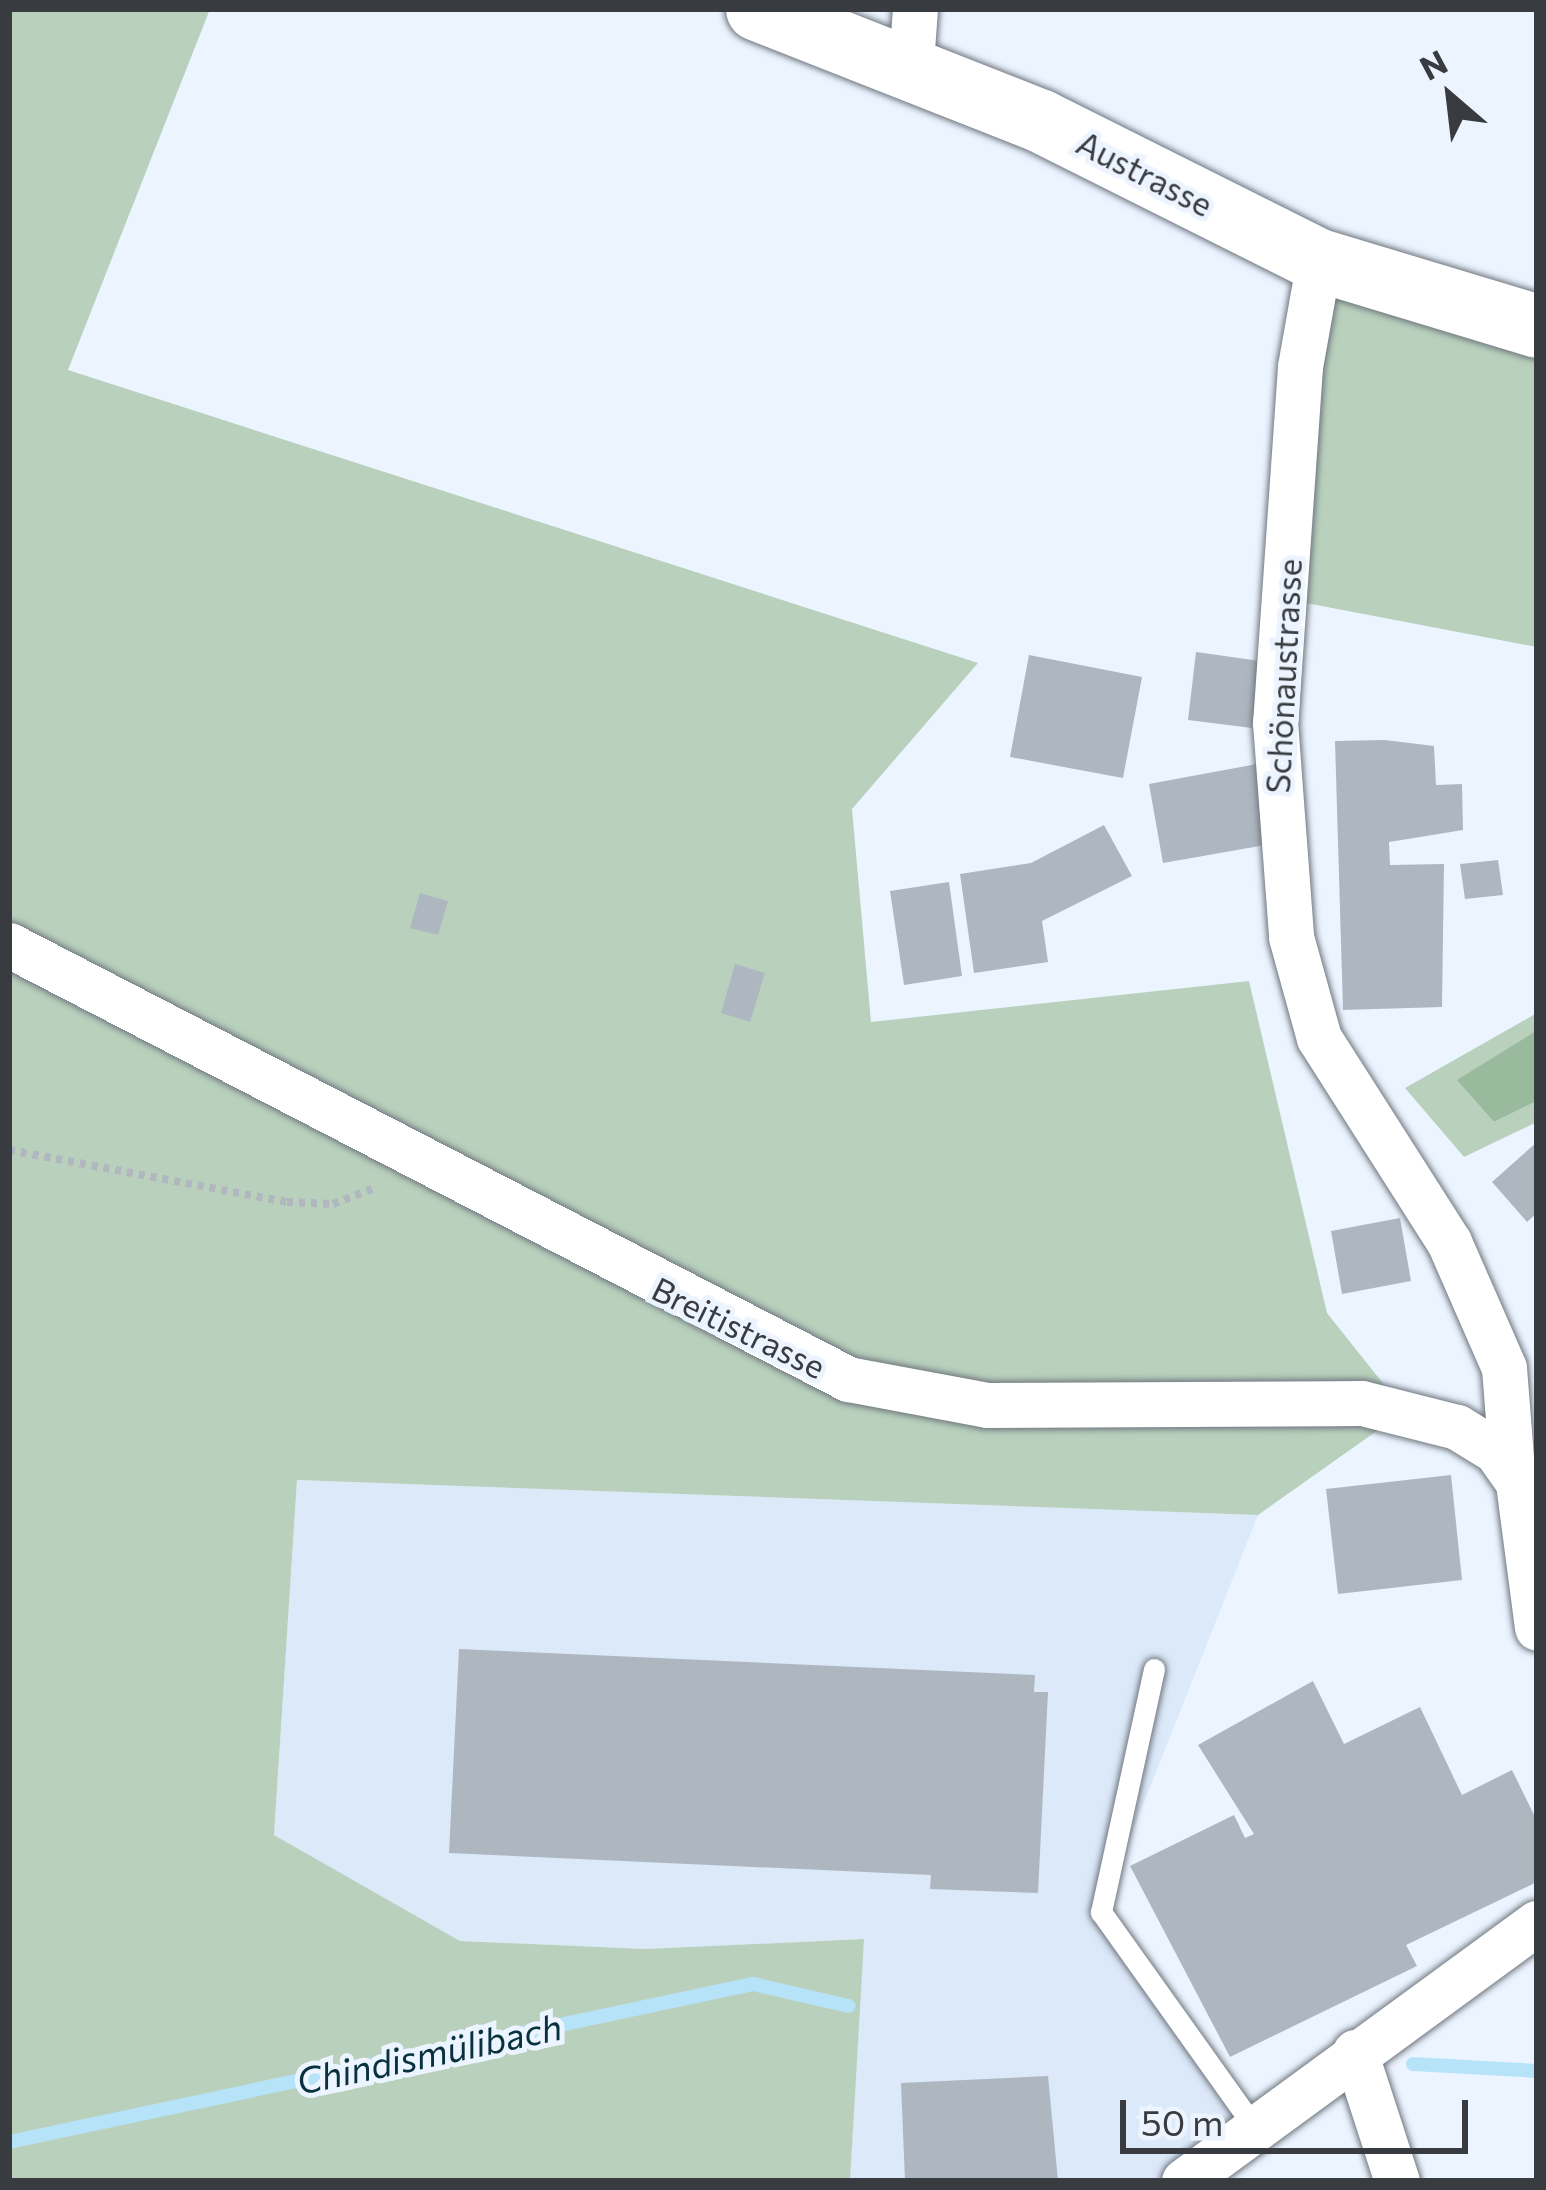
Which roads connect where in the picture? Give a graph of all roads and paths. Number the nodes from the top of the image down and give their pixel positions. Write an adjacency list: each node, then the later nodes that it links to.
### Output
1 (757, 9): 2 (street, Austrasse)
2 (913, 36): 3 (street, Austrasse)
3 (1319, 260): 4 (street, Austrasse); 8 (street, Schönaustrasse)
4 (1537, 326)
5 (9, 944): 7 (street, Breitistrasse)
6 (9, 1150): 7 (path)
7 (402, 1151): 8 (street, Breitistrasse)
8 (1512, 1470): 9 (street)
9 (1537, 1628)
10 (1154, 1669): 13 (lane)
11 (1537, 1923): 12 (street)
12 (1355, 2052): 13 (street); 15 (street)
13 (1255, 2128): 14 (street)
14 (1184, 2181)
15 (1397, 2181)

